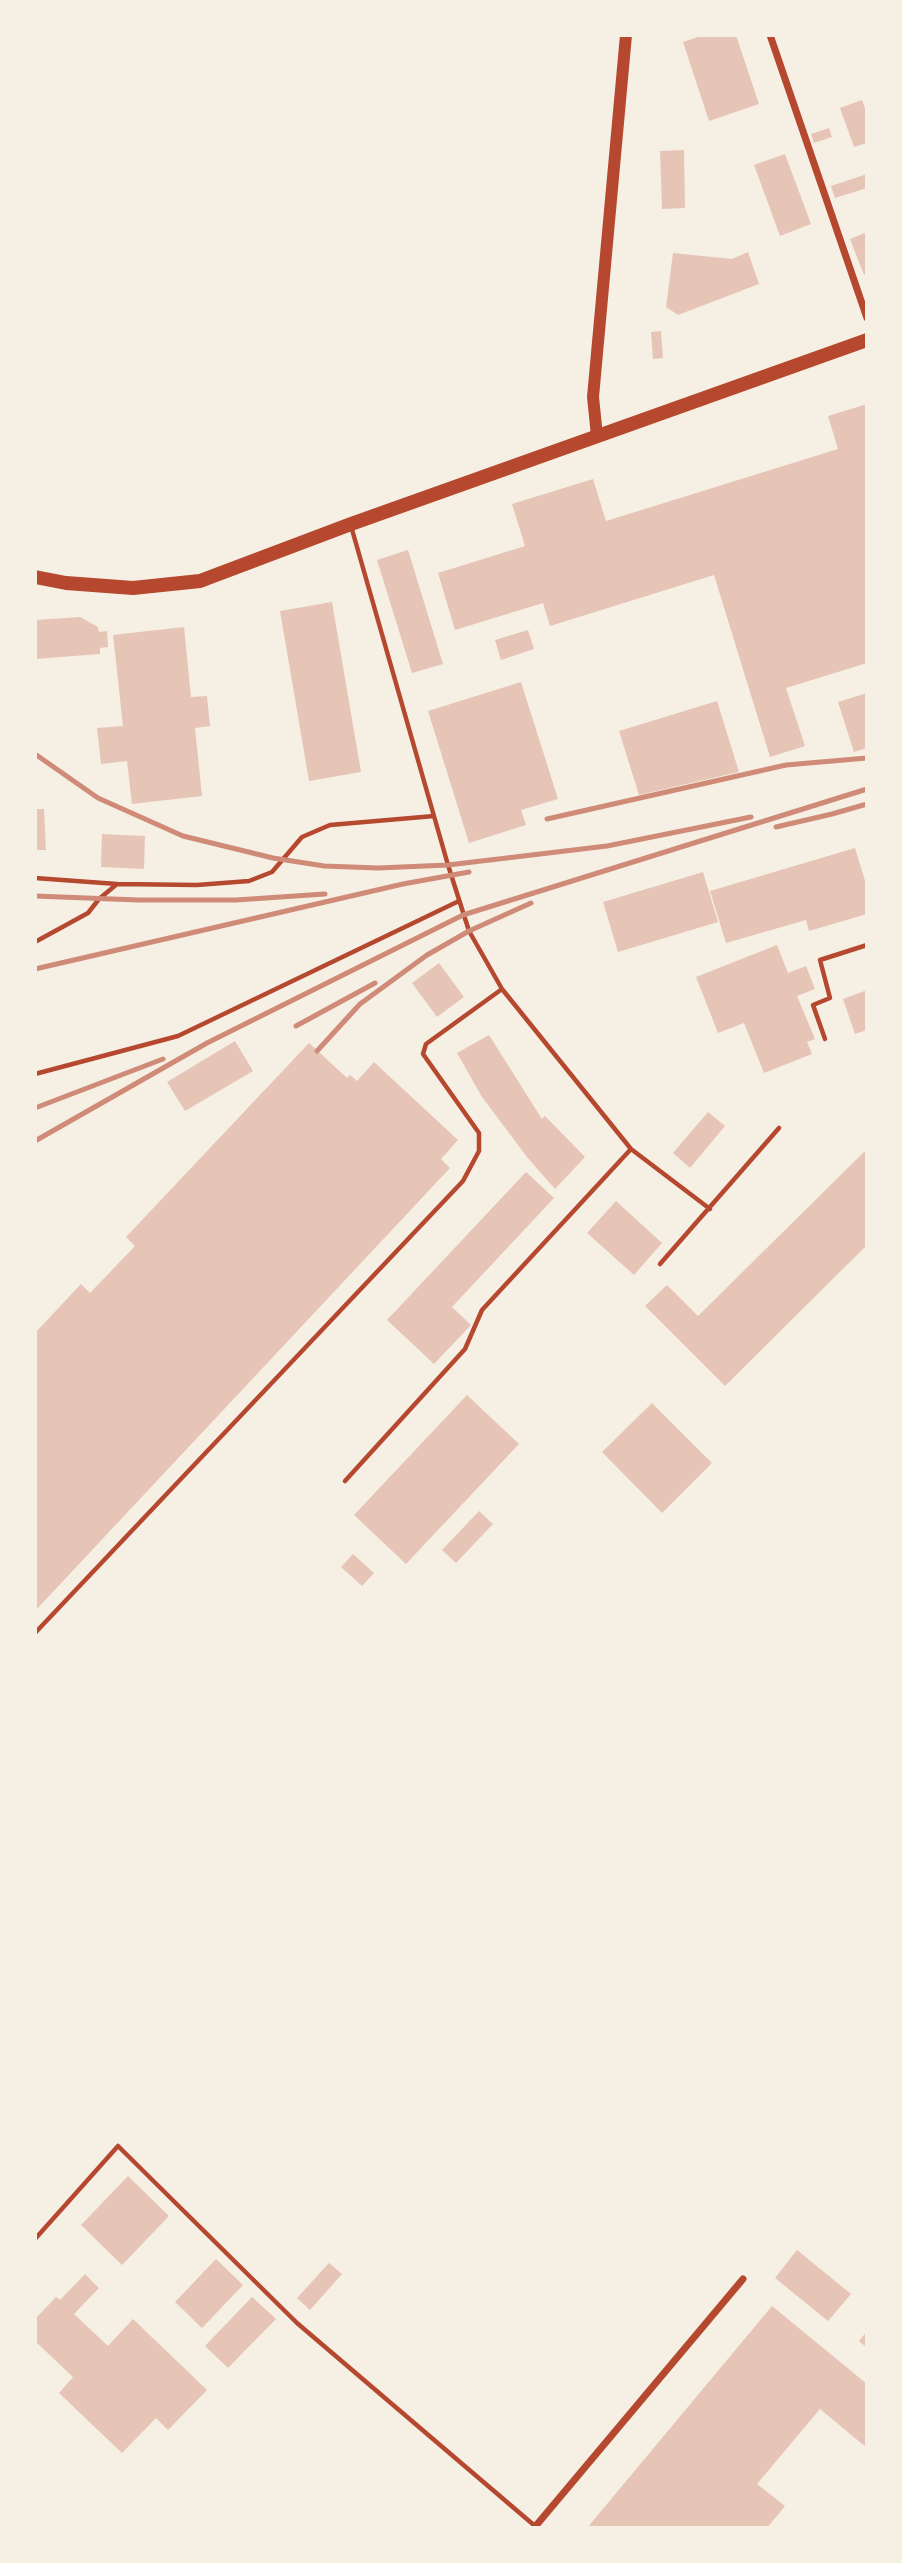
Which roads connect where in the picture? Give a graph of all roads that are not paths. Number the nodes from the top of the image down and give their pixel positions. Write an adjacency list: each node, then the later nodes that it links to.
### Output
1 (626, 35): 5 (street)
2 (770, 35): 3 (street)
3 (867, 318)
4 (867, 340): 5 (main road)
5 (597, 436): 6 (main road)
6 (351, 524): 7 (main road); 8 (lane)
7 (35, 577)
8 (434, 816): 10 (lane); 11 (lane)
9 (35, 878): 10 (lane)
10 (117, 884): 12 (lane)
11 (459, 901): 14 (lane); 16 (lane)
12 (35, 943)
13 (867, 945): 15 (lane)
14 (502, 989): 18 (lane); 22 (lane)
15 (825, 1038)
16 (35, 1074)
17 (779, 1128): 19 (lane)
18 (631, 1149): 19 (lane); 21 (lane)
19 (710, 1209): 20 (lane)
20 (660, 1264)
21 (345, 1480)
22 (35, 1633)
23 (35, 2239): 25 (lane)
24 (743, 2279): 25 (street)
25 (535, 2527)

